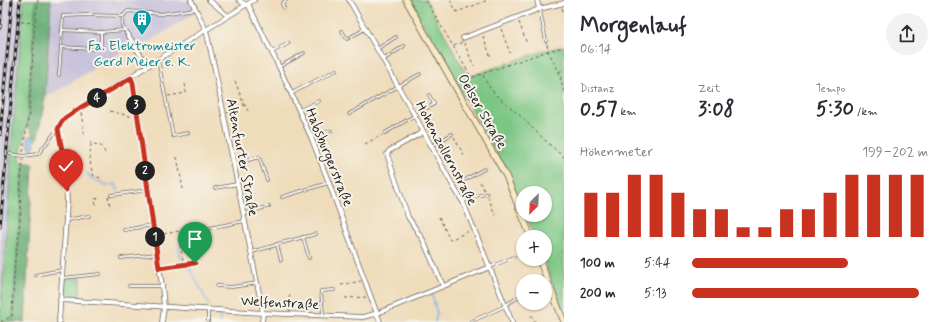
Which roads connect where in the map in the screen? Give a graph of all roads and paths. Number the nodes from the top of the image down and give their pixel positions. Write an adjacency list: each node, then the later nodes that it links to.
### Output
1 (38, 0): 23 (path)
2 (191, 0): 17 (street, Altenfurter Straße)
3 (208, 0): 20 (street)
4 (239, 0): 14 (street)
5 (254, 0): 14 (street)
6 (286, 0): 15 (lane)
7 (349, 0): 25 (street, Hohenzollernstraße)
8 (406, 0): 122 (main road, Oelser Straße)
9 (426, 0): 38 (path)
10 (450, 0): 11 (path)
11 (488, 0)
12 (537, 0): 16 (street)
13 (562, 3): 16 (street); 18 (path)
14 (247, 5): 20 (street); 43 (street, Habsburgerstraße)
15 (284, 8)
16 (539, 8): 21 (street); 34 (lane)
17 (195, 9): 19 (lane); 27 (street, Altenfurter Straße)
18 (564, 15)
19 (123, 16): 26 (lane); 31 (lane)
20 (228, 16): 27 (street)
21 (517, 17): 24 (street); 36 (path)
22 (21, 22): 23 (path)
23 (34, 23): 88 (path)
24 (499, 24): 29 (street); 45 (path)
25 (366, 29): 28 (lane); 41 (street, Hohenzollernstraße)
26 (62, 30): 30 (lane); 40 (lane)
27 (206, 30): 47 (street); 73 (street, Altenfurter Straße)
28 (342, 31)
29 (481, 31): 33 (street); 46 (path)
30 (101, 32): 31 (lane); 40 (lane)
31 (126, 32): 49 (street)
32 (396, 37): 41 (lane)
33 (463, 40): 38 (path); 50 (path)
34 (546, 40): 42 (path)
35 (289, 43): 43 (lane)
36 (527, 44)
37 (404, 46): 48 (lane)
38 (454, 47): 56 (path)
39 (564, 47): 42 (path)
40 (61, 48): 57 (lane)
41 (377, 49): 48 (street, Hohenzollernstraße)
42 (548, 51): 54 (path); 56 (path)
43 (272, 52): 51 (street, Habsburgerstraße)
44 (304, 53): 51 (lane)
45 (510, 53)
46 (491, 58)
47 (158, 60): 49 (street); 65 (lane)
48 (383, 60): 61 (street, Hohenzollernstraße)
49 (147, 66): 58 (street)
50 (474, 66)
51 (279, 67): 63 (street, Habsburgerstraße)
52 (564, 69): 54 (path)
53 (336, 70): 63 (lane)
54 (559, 72): 62 (path)
55 (420, 74): 61 (lane)
56 (483, 74): 91 (path)
57 (59, 75)
58 (131, 78): 68 (street); 75 (street)
59 (235, 81): 67 (path)
60 (185, 82): 65 (path)
61 (398, 87): 72 (lane); 74 (street, Hohenzollernstraße)
62 (564, 92)
63 (292, 93): 69 (street, Habsburgerstraße)
64 (429, 95): 74 (lane)
65 (165, 97): 79 (lane)
66 (319, 101): 69 (lane)
67 (245, 105): 70 (path); 73 (path)
68 (80, 108): 76 (street); 83 (path)
69 (300, 110): 82 (street, Habsburgerstraße)
70 (248, 111)
71 (110, 112): 75 (path)
72 (349, 114)
73 (223, 115): 92 (street, Altenfurter Straße)
74 (415, 116): 78 (street, Hohenzollernstraße); 80 (lane)
75 (138, 117): 102 (street)
76 (58, 129): 88 (lane); 116 (street)
77 (331, 131): 82 (lane)
78 (423, 132): 85 (street, Hohenzollernstraße); 149 (street)
79 (188, 133)
80 (385, 133): 84 (path)
81 (452, 134): 85 (lane); 90 (path)
82 (311, 137): 97 (street, Habsburgerstraße)
83 (91, 143): 87 (path); 94 (path)
84 (365, 144)
85 (431, 146): 99 (street, Hohenzollernstraße)
86 (10, 154): 88 (lane)
87 (106, 154)
88 (23, 156): 164 (path)
89 (177, 157): 101 (path)
90 (464, 157)
91 (564, 157)
92 (233, 165): 95 (lane); 98 (street, Altenfurter Straße)
93 (484, 169): 99 (lane)
94 (101, 178)
95 (267, 180)
96 (480, 182): 103 (path)
97 (329, 183): 107 (lane); 143 (street, Habsburgerstraße)
98 (237, 184): 100 (lane); 112 (street, Altenfurter Straße)
99 (453, 186): 108 (street, Hohenzollernstraße)
100 (215, 188)
101 (183, 189)
102 (148, 190): 105 (lane); 118 (street)
103 (480, 192)
104 (487, 194): 108 (lane); 113 (path)
105 (109, 195): 110 (path)
106 (99, 197): 109 (path)
107 (282, 197)
108 (463, 202): 120 (street, Hohenzollernstraße)
109 (96, 205)
110 (110, 206)
111 (269, 206): 112 (lane)
112 (243, 214): 117 (street, Altenfurter Straße)
113 (495, 215)
114 (89, 216): 116 (lane)
115 (439, 217): 120 (path)
116 (66, 220): 139 (street)
117 (244, 221): 119 (lane); 128 (street, Altenfurter Straße)
118 (153, 226): 121 (lane); 124 (street)
119 (204, 228): 124 (path)
120 (474, 229): 137 (street, Hohenzollernstraße)
121 (124, 230)
122 (527, 230)
123 (316, 234): 125 (lane)
124 (154, 236): 129 (street)
125 (303, 237): 127 (lane); 132 (lane)
126 (178, 239): 135 (path)
127 (277, 244): 128 (lane); 133 (lane)
128 (251, 252): 144 (street, Altenfurter Straße)
129 (157, 254): 131 (lane); 138 (street)
130 (514, 257): 137 (lane)
131 (121, 258)
132 (309, 258)
133 (281, 260)
134 (195, 263): 135 (lane)
135 (184, 265): 138 (lane)
136 (542, 266): 174 (main road)
137 (490, 267): 149 (street, Welfenstraße); 156 (street, Hohenzollernstraße)
138 (159, 268): 147 (street)
139 (63, 270): 141 (lane); 142 (street)
140 (100, 274): 142 (lane)
141 (35, 275)
142 (62, 278): 155 (street)
143 (365, 280): 145 (path); 152 (street, Habsburgerstraße)
144 (257, 283): 148 (lane); 159 (street, Altenfurter Straße)
145 (341, 285)
146 (129, 286): 147 (lane)
147 (162, 286): 157 (street)
148 (217, 286)
149 (443, 286): 161 (street, Welfenstraße)
150 (334, 290): 163 (lane)
151 (291, 295): 160 (path)
152 (371, 296): 153 (path); 161 (street, Habsburgerstraße)
153 (345, 298)
154 (516, 299): 156 (lane)
155 (60, 300): 157 (street, Welfenstraße); 165 (street)
156 (506, 305): 171 (lane); 172 (street, Hohenzollernstraße)
157 (164, 306): 158 (street, Welfenstraße); 166 (street)
158 (208, 309): 159 (street, Welfenstraße); 167 (lane)
159 (263, 313): 160 (street, Welfenstraße); 168 (street, Altenfurter Straße)
160 (289, 314): 163 (street, Welfenstraße)
161 (378, 314): 163 (street, Welfenstraße); 170 (street, Habsburgerstraße)
162 (531, 315): 173 (path)
163 (321, 316): 169 (street)
164 (1, 322)
165 (59, 322)
166 (162, 322)
167 (208, 322)
168 (262, 322)
169 (320, 322)
170 (380, 322)
171 (470, 322)
172 (512, 322)
173 (535, 322)
174 (564, 322)

